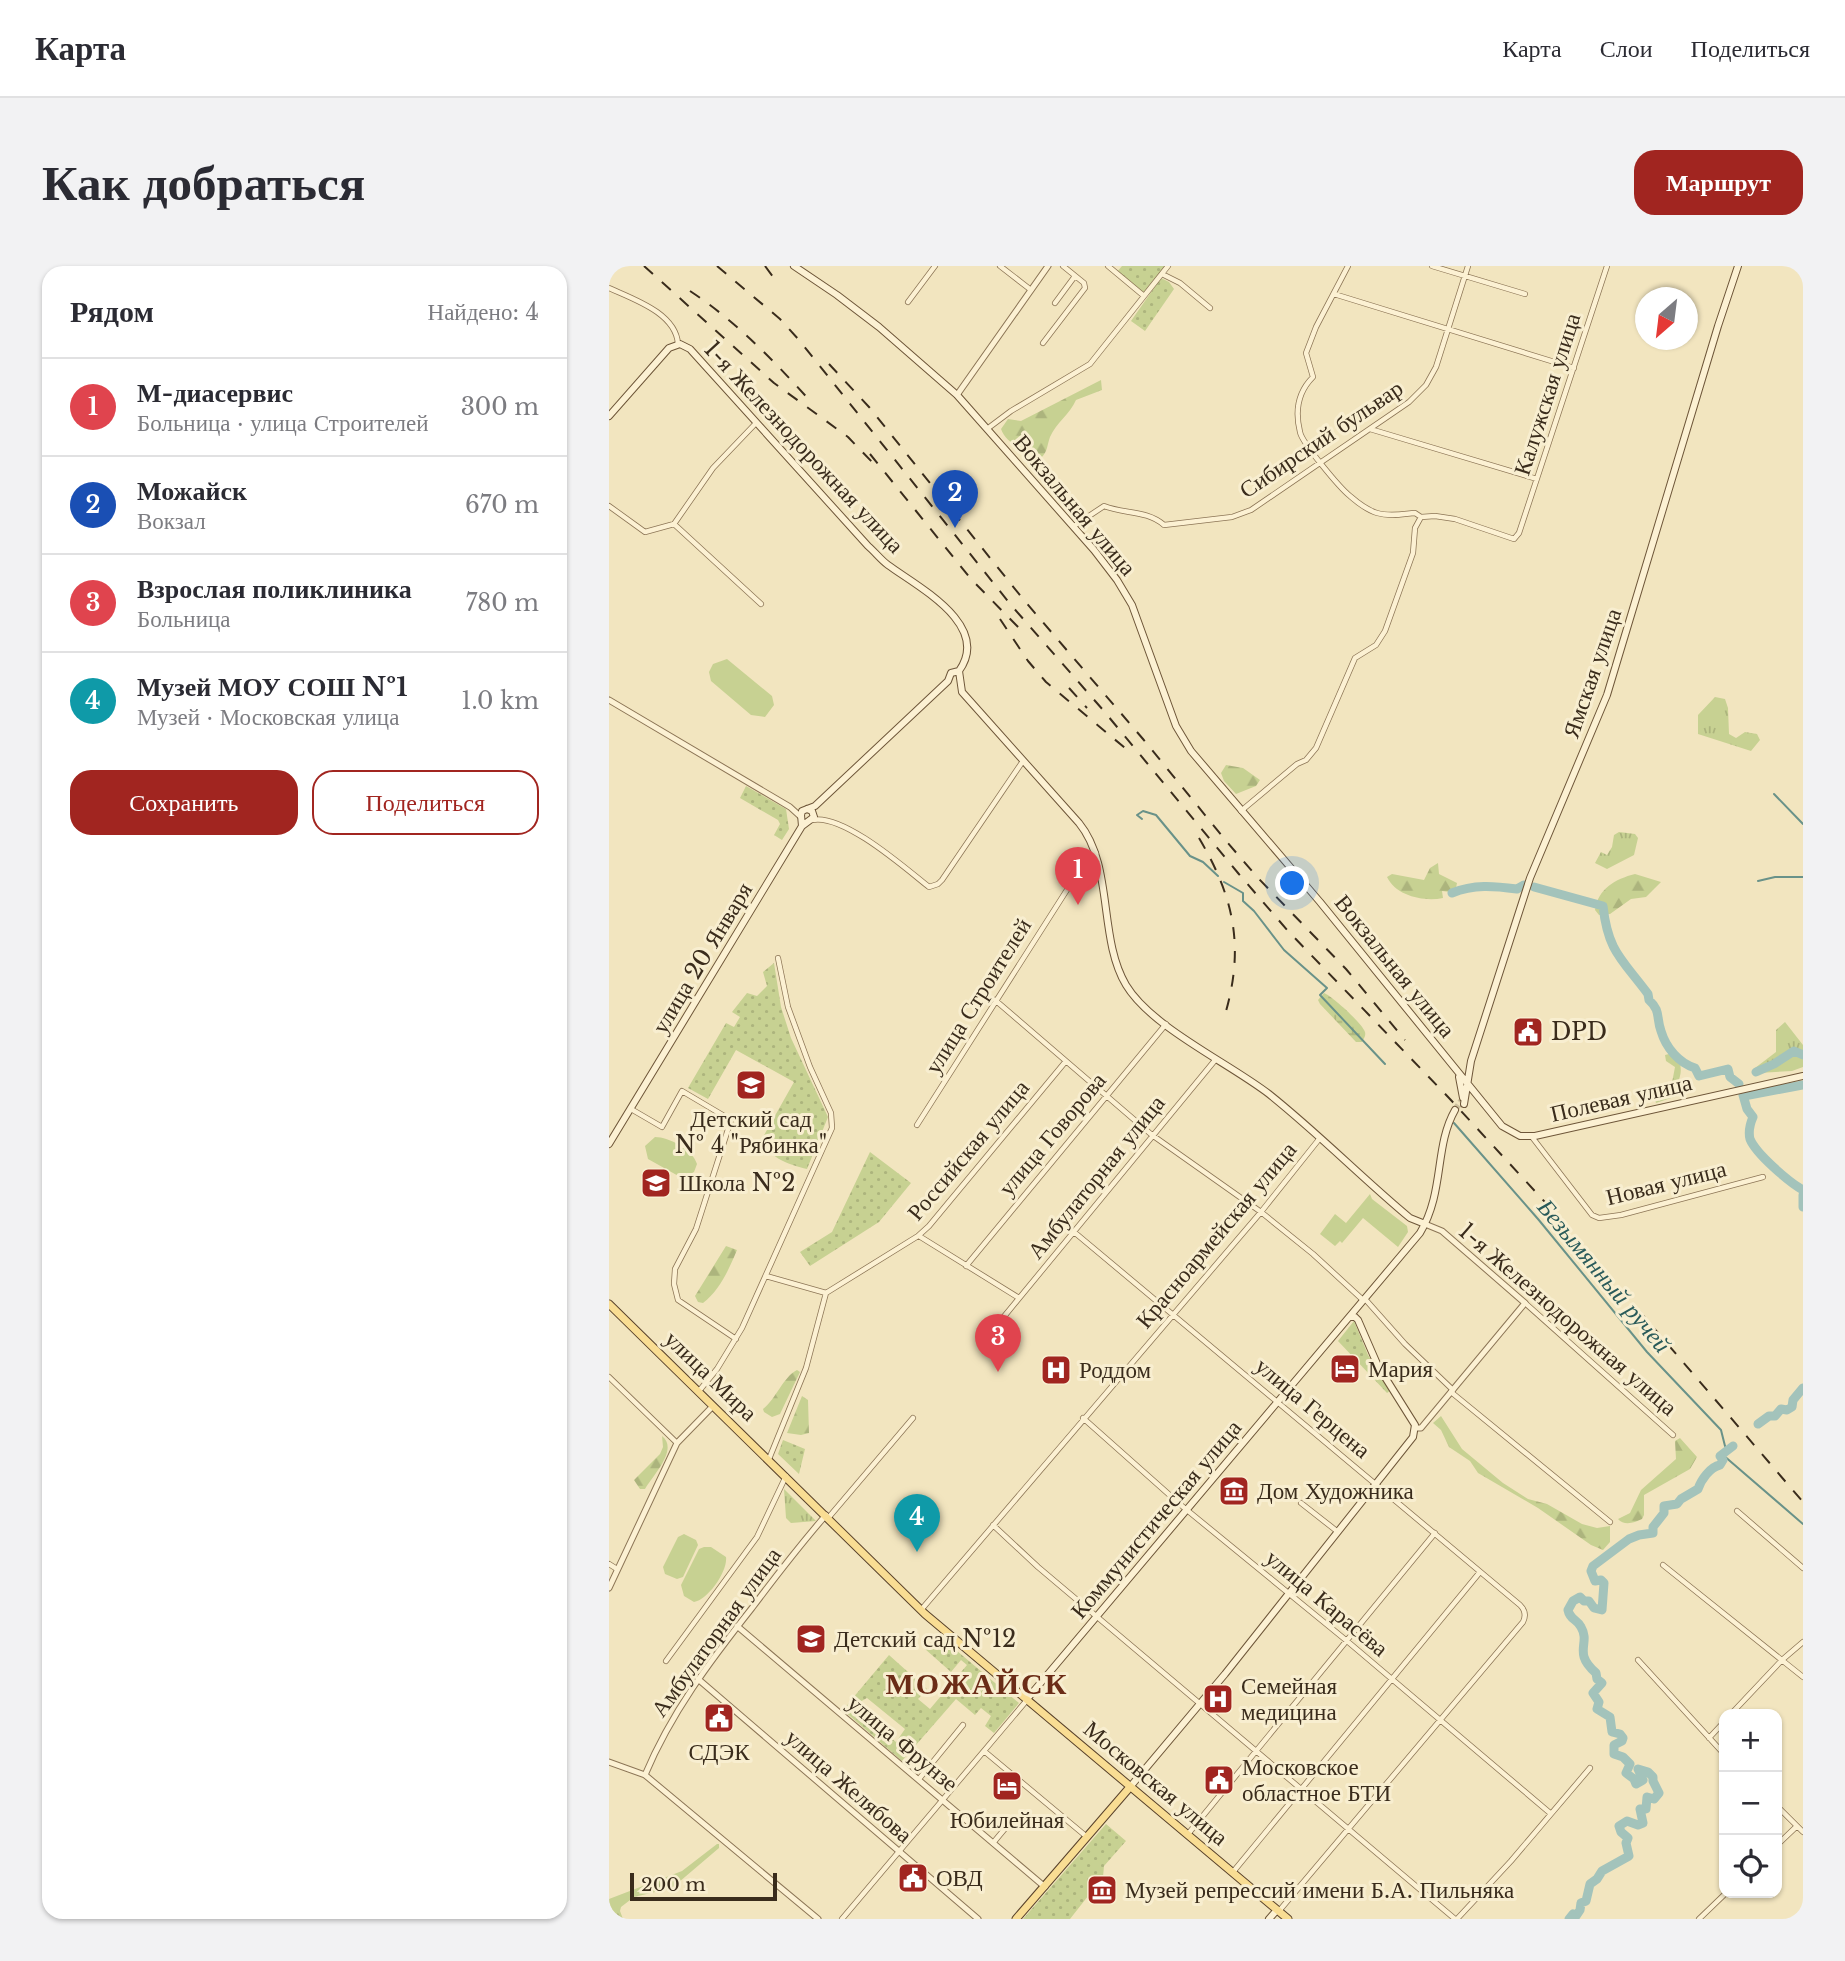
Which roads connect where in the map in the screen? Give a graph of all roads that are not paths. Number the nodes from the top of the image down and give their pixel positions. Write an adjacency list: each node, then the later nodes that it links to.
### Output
1 (794, 266): 13 (main road, Вокзальная улица)
2 (935, 266): 22 (street)
3 (999, 266): 18 (street)
4 (1048, 266): 18 (street)
5 (1063, 266): 15 (street)
6 (1108, 266): 21 (street)
7 (1168, 266): 14 (street)
8 (1347, 266): 19 (street)
9 (1432, 266): 16 (street)
10 (1468, 266): 16 (street, Сибирский бульвар)
11 (1607, 266): 28 (street, Калужская улица)
12 (1738, 266): 55 (main road, Ямская улица)
13 (802, 269): 29 (main road, Вокзальная улица)
14 (1162, 274): 21 (street); 24 (street)
15 (1075, 276): 23 (street); 26 (street)
16 (1464, 277): 20 (street); 25 (street, Сибирский бульвар)
17 (609, 288): 27 (street)
18 (1031, 290): 29 (street)
19 (1334, 294): 25 (street); 34 (street)
20 (1524, 295)
21 (1145, 296): 32 (street)
22 (908, 302)
23 (1055, 303)
24 (1210, 308)
25 (1448, 329): 28 (street); 33 (street, Сибирский бульвар)
26 (1043, 343)
27 (678, 344): 30 (main road); 31 (main road, 1-я Железнодорожная улица)
28 (1574, 368): 35 (street, Калужская улица)
29 (957, 396): 32 (main road, Вокзальная улица)
30 (609, 416)
31 (756, 423): 38 (street); 41 (main road, 1-я Железнодорожная улица)
32 (987, 429): 39 (main road, Вокзальная улица)
33 (1369, 429): 34 (street, Сибирский бульвар); 35 (street)
34 (1321, 462): 37 (street); 39 (street, Сибирский бульвар)
35 (1537, 479): 37 (street, Калужская улица)
36 (609, 506): 38 (street)
37 (1421, 517): 46 (street)
38 (674, 524): 40 (street)
39 (1074, 526): 46 (main road, Вокзальная улица)
40 (761, 604)
41 (955, 677): 43 (main road, 1-я Железнодорожная улица); 44 (main road)
42 (609, 700): 45 (street)
43 (1023, 761): 47 (street); 48 (main road, 1-я Железнодорожная улица)
44 (810, 809): 45 (street); 47 (main road); 47 (main road)
45 (794, 810): 47 (street)
46 (1241, 811): 52 (main road, Вокзальная улица)
47 (807, 821): 62 (main road, улица 20 Января)
48 (1096, 853): 50 (street, улица Строителей); 51 (main road, 1-я Железнодорожная улица)
49 (778, 958): 75 (street)
50 (995, 1000): 54 (street); 64 (street, улица Строителей)
51 (1166, 1024): 53 (main road, 1-я Железнодорожная улица); 59 (street, улица Говорова)
52 (1446, 1056): 55 (main road); 56 (main road, Вокзальная улица)
53 (1216, 1058): 65 (street, Амбулаторная улица); 67 (main road, 1-я Железнодорожная улица)
54 (1066, 1061): 59 (street); 73 (street, Российская улица)
55 (1471, 1061): 58 (main road, Ямская улица)
56 (1457, 1072): 58 (main road, Вокзальная улица); 60 (main road)
57 (1803, 1076): 66 (main road, Полевая улица)
58 (1468, 1086): 60 (main road, Ямская улица); 61 (main road, Полевая улица)
59 (1107, 1095): 65 (street); 74 (street, улица Говорова)
60 (1463, 1101): 61 (main road)
61 (1483, 1104): 66 (main road, Полевая улица)
62 (631, 1109): 68 (main road, улица 20 Января); 85 (street)
63 (1456, 1111): 71 (main road, Коммунистическая улица)
64 (917, 1125)
65 (1152, 1135): 70 (street); 72 (street, Амбулаторная улица)
66 (1532, 1137): 69 (street, Новая улица)
67 (1320, 1138): 70 (street, Красноармейская улица); 71 (main road, 1-я Железнодорожная улица)
68 (609, 1144)
69 (1763, 1177)
70 (1261, 1212): 78 (street); 81 (street, Красноармейская улица)
71 (1425, 1224): 78 (main road, Коммунистическая улица); 79 (street, 1-я Железнодорожная улица)
72 (1074, 1232): 77 (street, Амбулаторная улица); 81 (street, улица Герцена)
73 (918, 1236): 74 (street); 76 (street, Российская улица)
74 (966, 1266): 77 (street)
75 (766, 1276): 76 (street); 85 (street)
76 (826, 1293): 96 (street)
77 (1019, 1298): 83 (street, Амбулаторная улица)
78 (1363, 1301): 82 (main road, Коммунистическая улица); 84 (main road); 87 (street)
79 (1525, 1303): 87 (street); 94 (street, 1-я Железнодорожная улица)
80 (609, 1304): 88 (main road, улица Мира)
81 (1173, 1315): 89 (street, улица Герцена); 92 (street, Красноармейская улица)
82 (1348, 1318): 84 (main road); 89 (main road, Коммунистическая улица)
83 (1002, 1319)
84 (1361, 1328): 93 (main road)
85 (736, 1339): 88 (street)
86 (609, 1377): 95 (street)
87 (1452, 1391): 93 (street); 103 (street)
88 (698, 1392): 90 (main road, улица Мира)
89 (1277, 1401): 98 (street, улица Герцена); 100 (main road, Коммунистическая улица)
90 (713, 1406): 95 (street); 96 (main road, улица Мира)
91 (913, 1418): 102 (street, Амбулаторная улица)
92 (1083, 1418): 100 (street, улица Карасёва); 104 (street, Красноармейская улица)
93 (1419, 1428): 98 (main road)
94 (1673, 1435)
95 (677, 1443): 109 (street)
96 (769, 1459): 97 (main road, улица Мира)
97 (786, 1475): 102 (main road, Московская улица); 121 (street)
98 (1377, 1485): 105 (main road); 106 (street, улица Герцена)
99 (1301, 1503): 105 (street)
100 (1187, 1509): 113 (street, улица Карасёва); 115 (main road, Коммунистическая улица)
101 (1737, 1511): 110 (street)
102 (827, 1516): 114 (main road, Московская улица); 116 (street, Амбулаторная улица)
103 (1610, 1522)
104 (993, 1525): 114 (street, Красноармейская улица); 115 (street)
105 (1339, 1532): 113 (main road)
106 (1435, 1533): 111 (street, улица Герцена); 117 (street)
107 (609, 1564): 109 (street)
108 (1663, 1565): 120 (street)
109 (617, 1569): 112 (street)
110 (1803, 1569)
111 (1480, 1572): 124 (street); 128 (street, улица Герцена)
112 (609, 1588)
113 (1290, 1594): 117 (street, улица Карасёва); 126 (main road)
114 (921, 1610): 125 (main road, Московская улица)
115 (1097, 1616): 125 (main road, Коммунистическая улица); 126 (street)
116 (737, 1626): 123 (street, Амбулаторная улица); 138 (street, улица Фрунзе)
117 (1347, 1641): 124 (street, улица Карасёва); 133 (street)
118 (1803, 1642): 120 (street)
119 (1638, 1660): 131 (street)
120 (1782, 1660): 122 (street); 127 (street)
121 (666, 1661)
122 (1803, 1677)
123 (698, 1679): 137 (street, Амбулаторная улица); 152 (street, улица Желябова)
124 (1392, 1680): 128 (street, улица Карасёва); 140 (street)
125 (1027, 1699): 134 (street, Коммунистическая улица); 139 (main road, Московская улица)
126 (1201, 1703): 133 (street); 139 (main road)
127 (1736, 1709)
128 (1440, 1720): 143 (street, улица Карасёва); 146 (street)
129 (963, 1725): 138 (street)
130 (1719, 1727): 131 (street)
131 (1709, 1738): 132 (street)
132 (1719, 1749)
133 (1258, 1750): 140 (street); 148 (street)
134 (984, 1751): 141 (street, Коммунистическая улица); 149 (street)
135 (609, 1762): 137 (street)
136 (1590, 1768): 143 (street)
137 (645, 1776): 157 (street)
138 (919, 1779): 141 (street, улица Фрунзе)
139 (1130, 1787): 148 (main road, Московская улица); 149 (main road)
140 (1302, 1788): 146 (street); 153 (street)
141 (943, 1799): 151 (street, улица Фрунзе); 152 (street, Коммунистическая улица)
142 (1782, 1811): 145 (street)
143 (1550, 1813): 163 (street)
144 (1013, 1819): 151 (street)
145 (1797, 1826): 147 (street); 150 (street)
146 (1349, 1828): 156 (street); 163 (street)
147 (1803, 1832)
148 (1187, 1835): 153 (main road, Московская улица)
149 (1087, 1837): 154 (main road)
150 (1782, 1840)
151 (993, 1843): 154 (street, улица Фрунзе)
152 (899, 1852): 158 (street, Коммунистическая улица); 159 (street, улица Желябова)
153 (1232, 1873): 156 (main road, Московская улица)
154 (1045, 1887): 160 (main road)
155 (1721, 1898): 164 (street)
156 (1278, 1911): 161 (main road); 162 (main road, Московская улица)
157 (818, 1919)
158 (842, 1919)
159 (978, 1919)
160 (1017, 1919)
161 (1269, 1919)
162 (1288, 1919)
163 (1456, 1919)
164 (1699, 1919)

